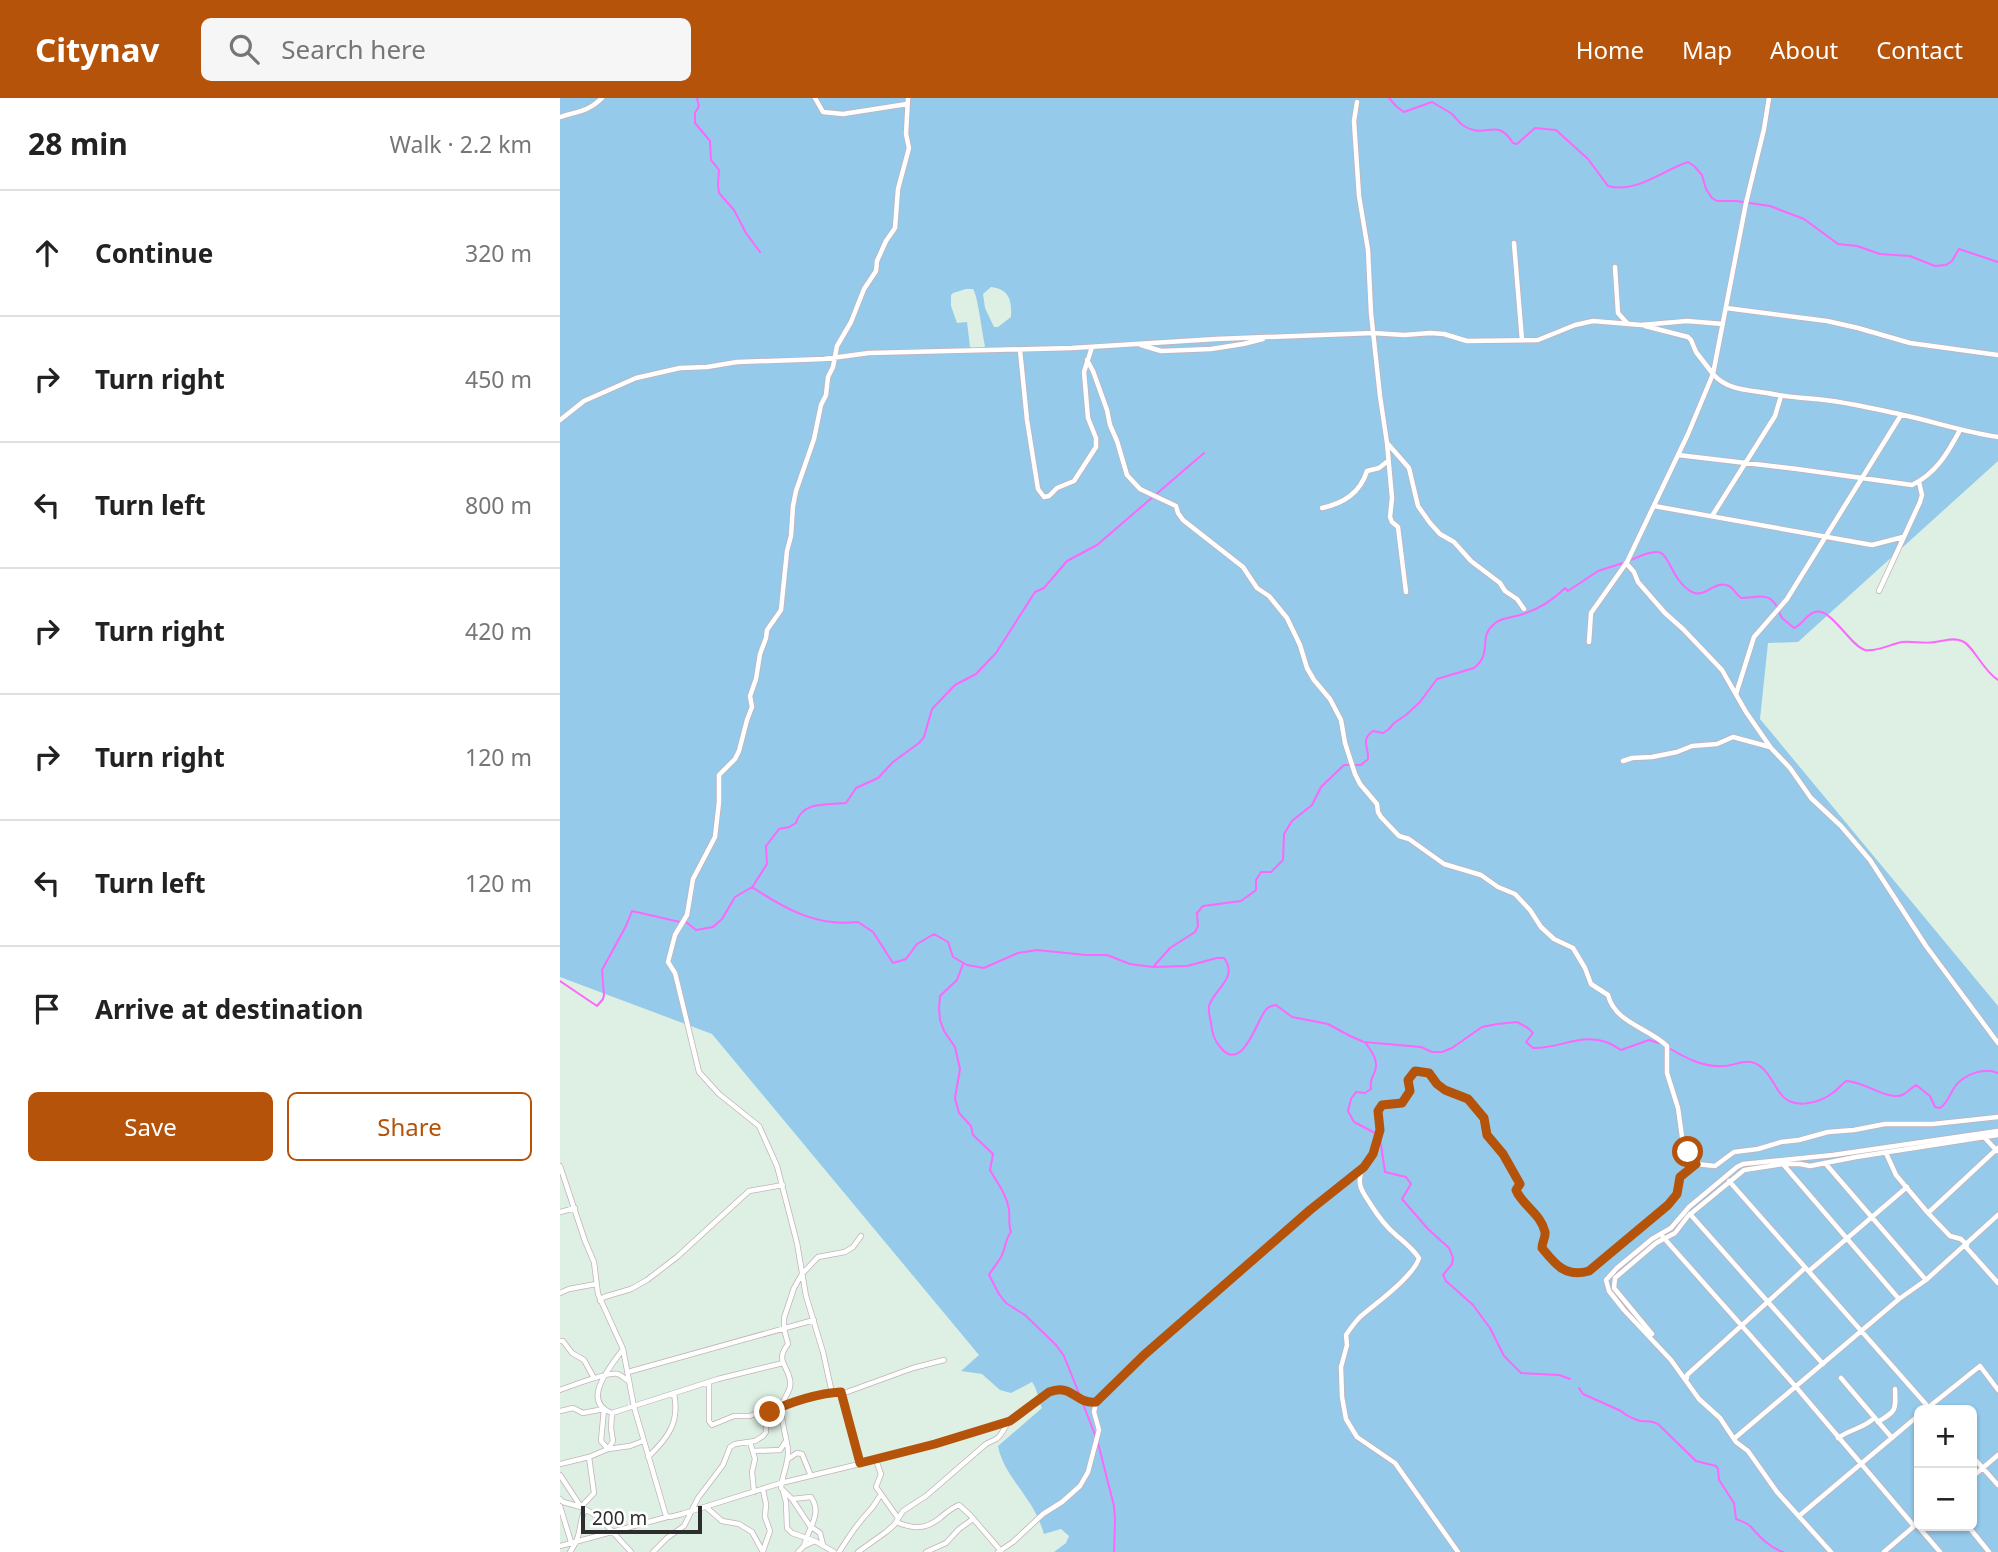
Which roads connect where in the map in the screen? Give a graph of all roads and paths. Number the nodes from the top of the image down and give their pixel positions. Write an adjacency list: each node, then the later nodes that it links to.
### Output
1 (602, 98): 6 (street)
2 (815, 98): 4 (street)
3 (1769, 98): 9 (street)
4 (907, 101): 20 (street)
5 (1357, 102): 13 (street)
6 (560, 117)
7 (1514, 243): 15 (street)
8 (1615, 267): 10 (street)
9 (1726, 308): 11 (street); 19 (street)
10 (1627, 323): 12 (street); 15 (street)
11 (1723, 324): 12 (street); 22 (street)
12 (1641, 325): 22 (street)
13 (1373, 333): 14 (street); 15 (street); 28 (street)
14 (1270, 337): 16 (street); 16 (street)
15 (1522, 340)
16 (1138, 344): 17 (street)
17 (1091, 347): 18 (street); 21 (street)
18 (1020, 350): 20 (street); 21 (street)
19 (1998, 355)
20 (836, 357): 25 (street); 61 (street)
21 (1087, 359): 56 (street)
22 (1713, 374): 23 (street); 29 (street)
23 (1781, 396): 24 (street); 31 (street)
24 (1901, 415): 26 (street); 32 (street)
25 (560, 420)
26 (1960, 430): 27 (street); 33 (street)
27 (1998, 437)
28 (1387, 443): 30 (street); 42 (street)
29 (1678, 455): 31 (street); 34 (street)
30 (1389, 460): 35 (street); 41 (street)
31 (1743, 463): 32 (street); 36 (street)
32 (1861, 479): 33 (street); 37 (street)
33 (1919, 482): 38 (street)
34 (1654, 506): 36 (street); 39 (street)
35 (1322, 508)
36 (1712, 516): 37 (street)
37 (1825, 537): 38 (street); 44 (street)
38 (1903, 537): 40 (street)
39 (1626, 563): 43 (street); 44 (street)
40 (1879, 591)
41 (1406, 592)
42 (1524, 609)
43 (1588, 642)
44 (1736, 694): 45 (street)
45 (1771, 748): 46 (street); 47 (street)
46 (1623, 761)
47 (1998, 1043)
48 (1998, 1117): 56 (street)
49 (1998, 1133): 50 (street)
50 (1983, 1135): 51 (street); 52 (street); 53 (street)
51 (1998, 1150): 65 (street)
52 (1886, 1153): 53 (street); 62 (street)
53 (1855, 1154): 54 (street); 55 (street)
54 (1782, 1162): 55 (street); 57 (street); 71 (street)
55 (1824, 1163): 68 (street)
56 (1696, 1164): 59 (street)
57 (1769, 1164): 60 (street); 70 (street)
58 (560, 1166): 63 (street)
59 (1362, 1170): 105 (street); 175 (street)
60 (1729, 1181): 66 (street); 73 (street)
61 (783, 1185): 74 (street); 80 (street)
62 (1907, 1186): 65 (street); 68 (street)
63 (575, 1208): 64 (street); 77 (street)
64 (560, 1212)
65 (1928, 1213): 72 (street)
66 (1690, 1214): 70 (street); 81 (street)
67 (1998, 1215): 72 (street)
68 (1871, 1218): 71 (street); 75 (street)
69 (861, 1236): 74 (street)
70 (1662, 1236): 83 (street); 94 (street)
71 (1848, 1238): 73 (street); 79 (street)
72 (1966, 1246): 75 (street); 76 (street)
73 (1807, 1269): 81 (street); 85 (street)
74 (803, 1274): 82 (street); 84 (street)
75 (1926, 1280): 79 (street)
76 (1998, 1283)
77 (596, 1284): 78 (street); 80 (street)
78 (560, 1293)
79 (1899, 1299): 85 (street)
80 (600, 1301): 87 (street)
81 (1768, 1302): 83 (street); 90 (street)
82 (814, 1320): 84 (street); 103 (street)
83 (1741, 1325): 94 (street); 98 (street)
84 (784, 1329): 89 (street); 91 (street)
85 (1862, 1330): 90 (street); 106 (street)
86 (560, 1341): 93 (street)
87 (623, 1349): 91 (street); 92 (street)
88 (944, 1360): 102 (street)
89 (783, 1363): 97 (street); 109 (street)
90 (1823, 1364): 98 (street)
91 (628, 1372): 96 (street)
92 (603, 1376): 93 (street); 96 (street); 110 (street)
93 (594, 1378): 99 (street)
94 (1687, 1378): 150 (street)
95 (1841, 1378): 115 (street)
96 (629, 1382): 108 (street)
97 (709, 1382): 104 (street); 112 (street)
98 (1796, 1387): 117 (street); 118 (street)
99 (560, 1390)
100 (1895, 1390): 115 (street)
101 (1998, 1390): 107 (street)
102 (841, 1392): 103 (street); 131 (street)
103 (832, 1393): 109 (street)
104 (674, 1394): 108 (street); 127 (street)
105 (1096, 1402): 116 (street); 166 (street)
106 (1924, 1405)
107 (1934, 1405)
108 (634, 1407): 113 (street); 121 (street)
109 (781, 1407): 112 (street); 120 (street)
110 (604, 1409): 111 (street); 113 (street); 123 (street)
111 (560, 1411)
112 (770, 1412): 122 (street)
113 (612, 1413): 123 (street)
114 (1914, 1419): 119 (street)
115 (1876, 1420): 118 (street); 119 (street)
116 (1010, 1421): 129 (street); 153 (street)
117 (1736, 1437)
118 (1838, 1437): 133 (street)
119 (1892, 1438): 133 (street)
120 (786, 1439): 124 (street); 128 (street)
121 (643, 1441): 123 (street); 127 (street)
122 (749, 1442): 124 (street); 149 (street)
123 (608, 1449): 126 (street)
124 (753, 1451): 142 (street)
125 (1998, 1455): 134 (street)
126 (589, 1457): 132 (street); 148 (street)
127 (648, 1457): 151 (street)
128 (788, 1460): 137 (street); 138 (street)
129 (876, 1460): 131 (street); 143 (street)
130 (1977, 1461): 134 (street)
131 (860, 1463): 137 (street)
132 (560, 1464)
133 (1861, 1465): 150 (street); 154 (street)
134 (1983, 1468): 135 (street); 139 (street)
135 (1977, 1473)
136 (560, 1475): 148 (street)
137 (811, 1476): 138 (street)
138 (782, 1483): 140 (street); 141 (street)
139 (1998, 1485)
140 (763, 1490): 142 (street); 170 (street)
141 (783, 1491): 145 (street); 160 (street)
142 (754, 1492): 147 (street)
143 (881, 1494): 153 (street); 172 (street)
144 (560, 1499): 148 (street)
145 (792, 1499): 156 (street); 156 (street)
146 (560, 1506): 162 (street)
147 (706, 1507): 149 (street); 170 (street)
148 (582, 1509): 159 (street); 162 (street)
149 (693, 1511): 151 (street); 169 (street)
150 (1799, 1516): 176 (street)
151 (668, 1517): 159 (street)
152 (973, 1519): 153 (street); 166 (street); 174 (street)
153 (897, 1520): 173 (street)
154 (1914, 1522)
155 (1914, 1526): 177 (street)
156 (811, 1527): 160 (street); 163 (street)
157 (1922, 1531): 178 (street)
158 (1972, 1531): 179 (street)
159 (613, 1532): 162 (street); 168 (street)
160 (806, 1538): 161 (street); 165 (street)
161 (815, 1541): 163 (street); 165 (street)
162 (575, 1542): 164 (street); 167 (street)
163 (823, 1545): 172 (street)
164 (560, 1546)
165 (804, 1546): 171 (street)
166 (1000, 1551)
167 (570, 1552)
168 (631, 1552)
169 (653, 1552)
170 (763, 1552)
171 (798, 1552)
172 (836, 1552)
173 (858, 1552)
174 (926, 1552)
175 (1458, 1552)
176 (1831, 1552)
177 (1884, 1552)
178 (1941, 1552)
179 (1989, 1552)

